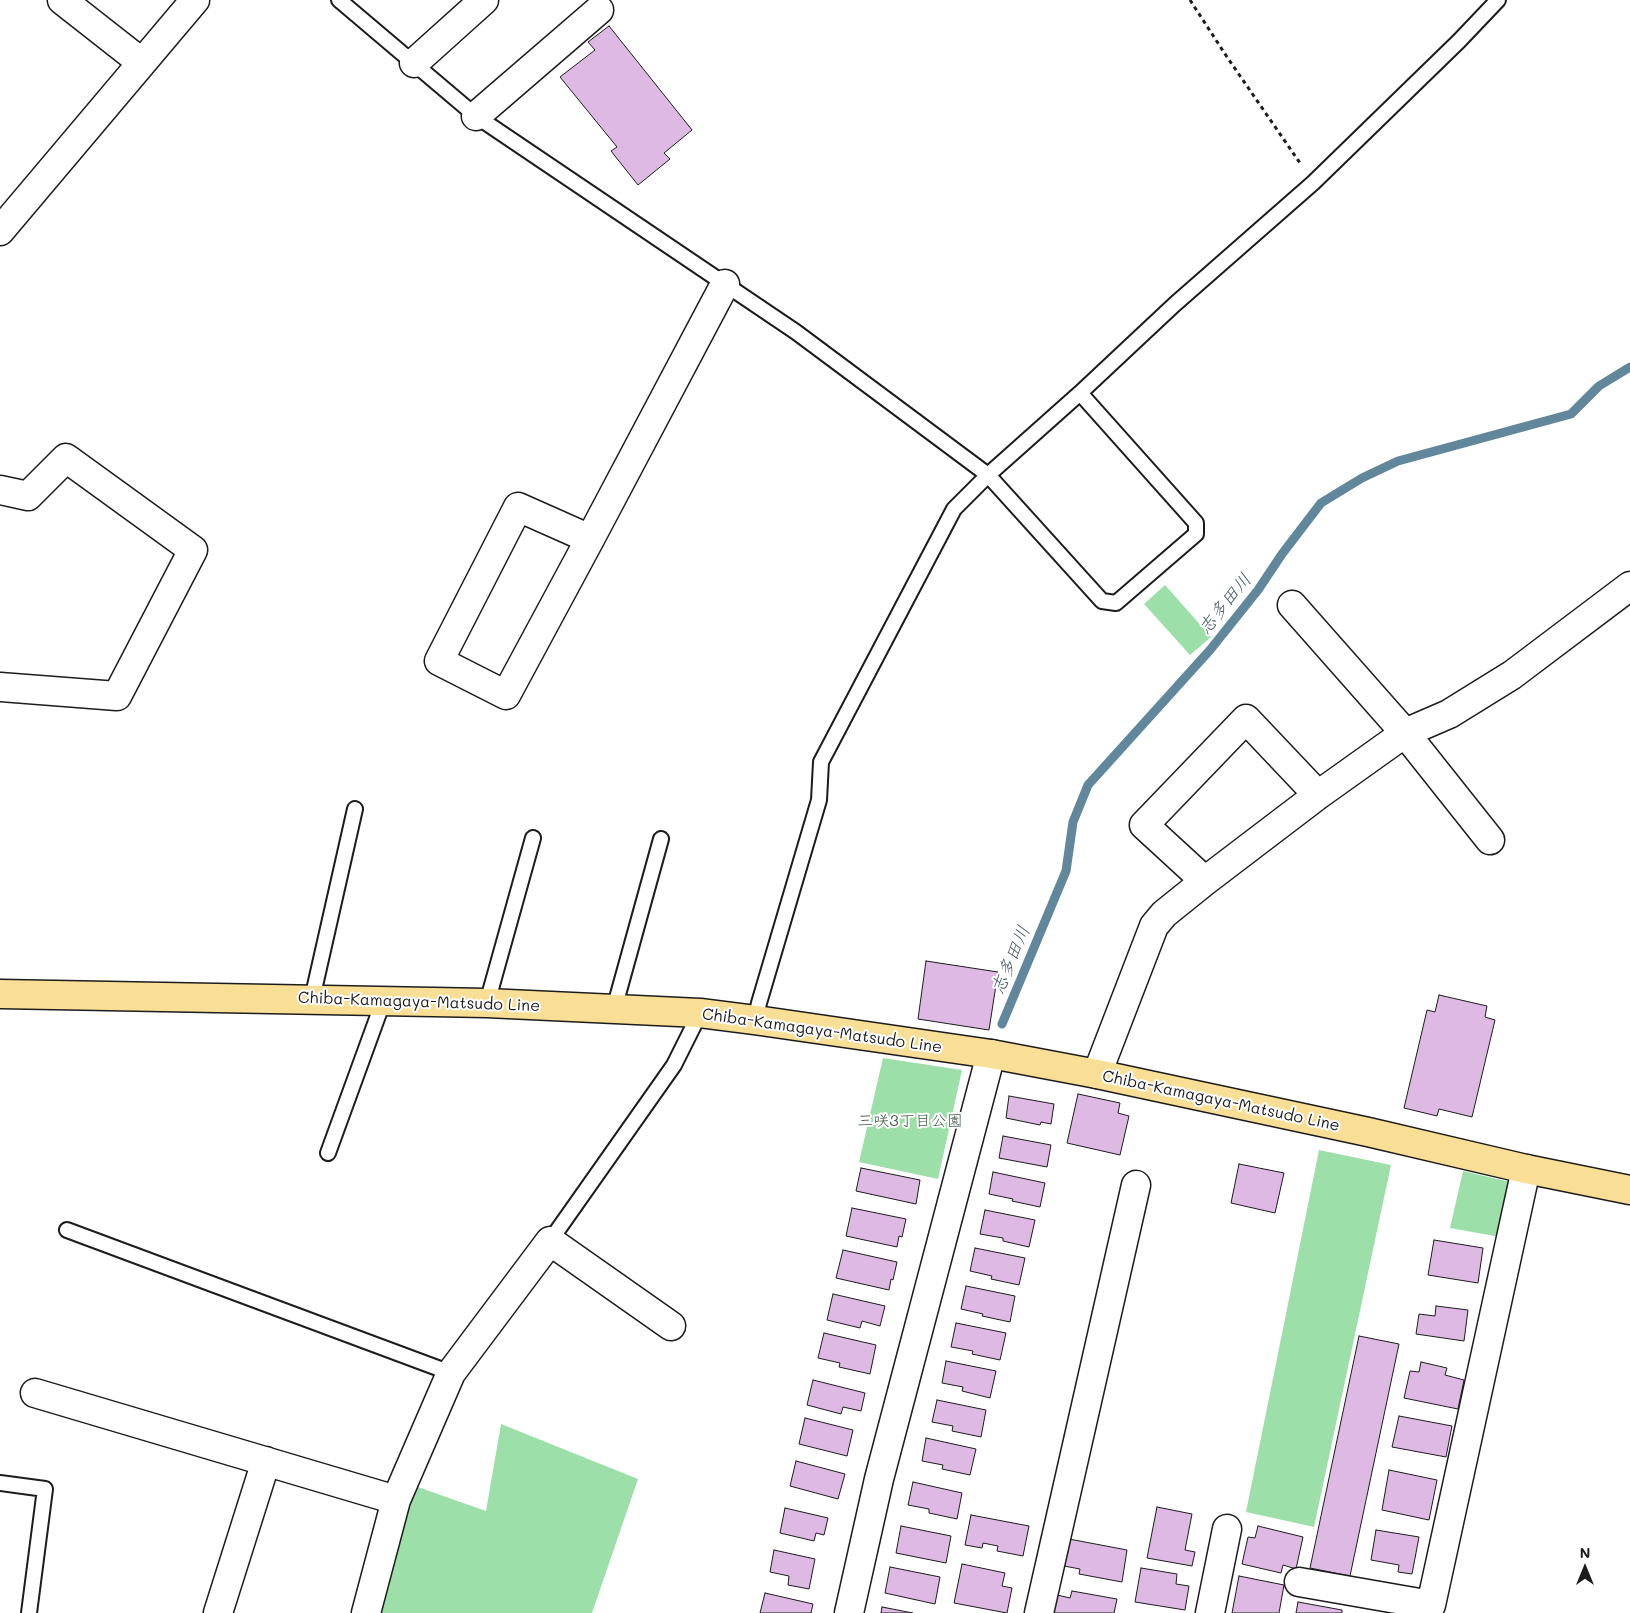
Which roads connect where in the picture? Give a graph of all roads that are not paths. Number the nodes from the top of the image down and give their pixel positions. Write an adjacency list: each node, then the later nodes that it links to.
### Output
1 (62, 0): 7 (street)
2 (194, 0): 7 (street)
3 (339, 0): 8 (lane)
4 (484, 0): 8 (street)
5 (1498, 0): 12 (lane)
6 (599, 10): 9 (street)
7 (141, 62): 10 (street)
8 (414, 63): 9 (lane)
9 (476, 116): 11 (lane)
10 (0, 231)
11 (725, 284): 13 (lane); 15 (street)
12 (1080, 393): 13 (lane); 13 (lane)
13 (988, 476): 32 (lane)
14 (0, 490): 18 (street)
15 (590, 539): 15 (street)
16 (1630, 586): 19 (street)
17 (1292, 605): 19 (street)
18 (0, 688)
19 (1405, 732): 20 (street); 24 (street)
20 (1318, 795): 25 (street); 25 (street)
21 (355, 809): 27 (lane)
22 (533, 838): 29 (lane)
23 (661, 840): 30 (lane)
24 (1490, 840)
25 (1204, 880): 34 (street)
26 (0, 994): 27 (main road, Chiba-Kamagaya-Matsudo Line)
27 (312, 999): 28 (main road, Chiba-Kamagaya-Matsudo Line)
28 (383, 1002): 29 (main road, Chiba-Kamagaya-Matsudo Line); 35 (lane)
29 (488, 1003): 30 (main road, Chiba-Kamagaya-Matsudo Line)
30 (614, 1009): 31 (main road, Chiba-Kamagaya-Matsudo Line)
31 (700, 1014): 32 (main road, Chiba-Kamagaya-Matsudo Line); 40 (lane)
32 (755, 1020): 33 (main road, Chiba-Kamagaya-Matsudo Line)
33 (991, 1054): 34 (main road, Chiba-Kamagaya-Matsudo Line); 53 (street)
34 (1097, 1074): 36 (main road, Chiba-Kamagaya-Matsudo Line)
35 (328, 1153)
36 (1526, 1169): 38 (main road, Chiba-Kamagaya-Matsudo Line); 49 (street)
37 (1136, 1185): 54 (street)
38 (1630, 1190)
39 (67, 1230): 42 (lane)
40 (550, 1241): 41 (street); 42 (street)
41 (671, 1326)
42 (451, 1373): 46 (street)
43 (35, 1392): 44 (street)
44 (266, 1461): 46 (street); 51 (street)
45 (0, 1482): 50 (lane)
46 (396, 1500): 52 (street)
47 (1227, 1528): 55 (street)
48 (1299, 1582): 49 (street)
49 (1370, 1604)
50 (29, 1613)
51 (218, 1613)
52 (366, 1613)
53 (849, 1613)
54 (1039, 1613)
55 (1210, 1613)

